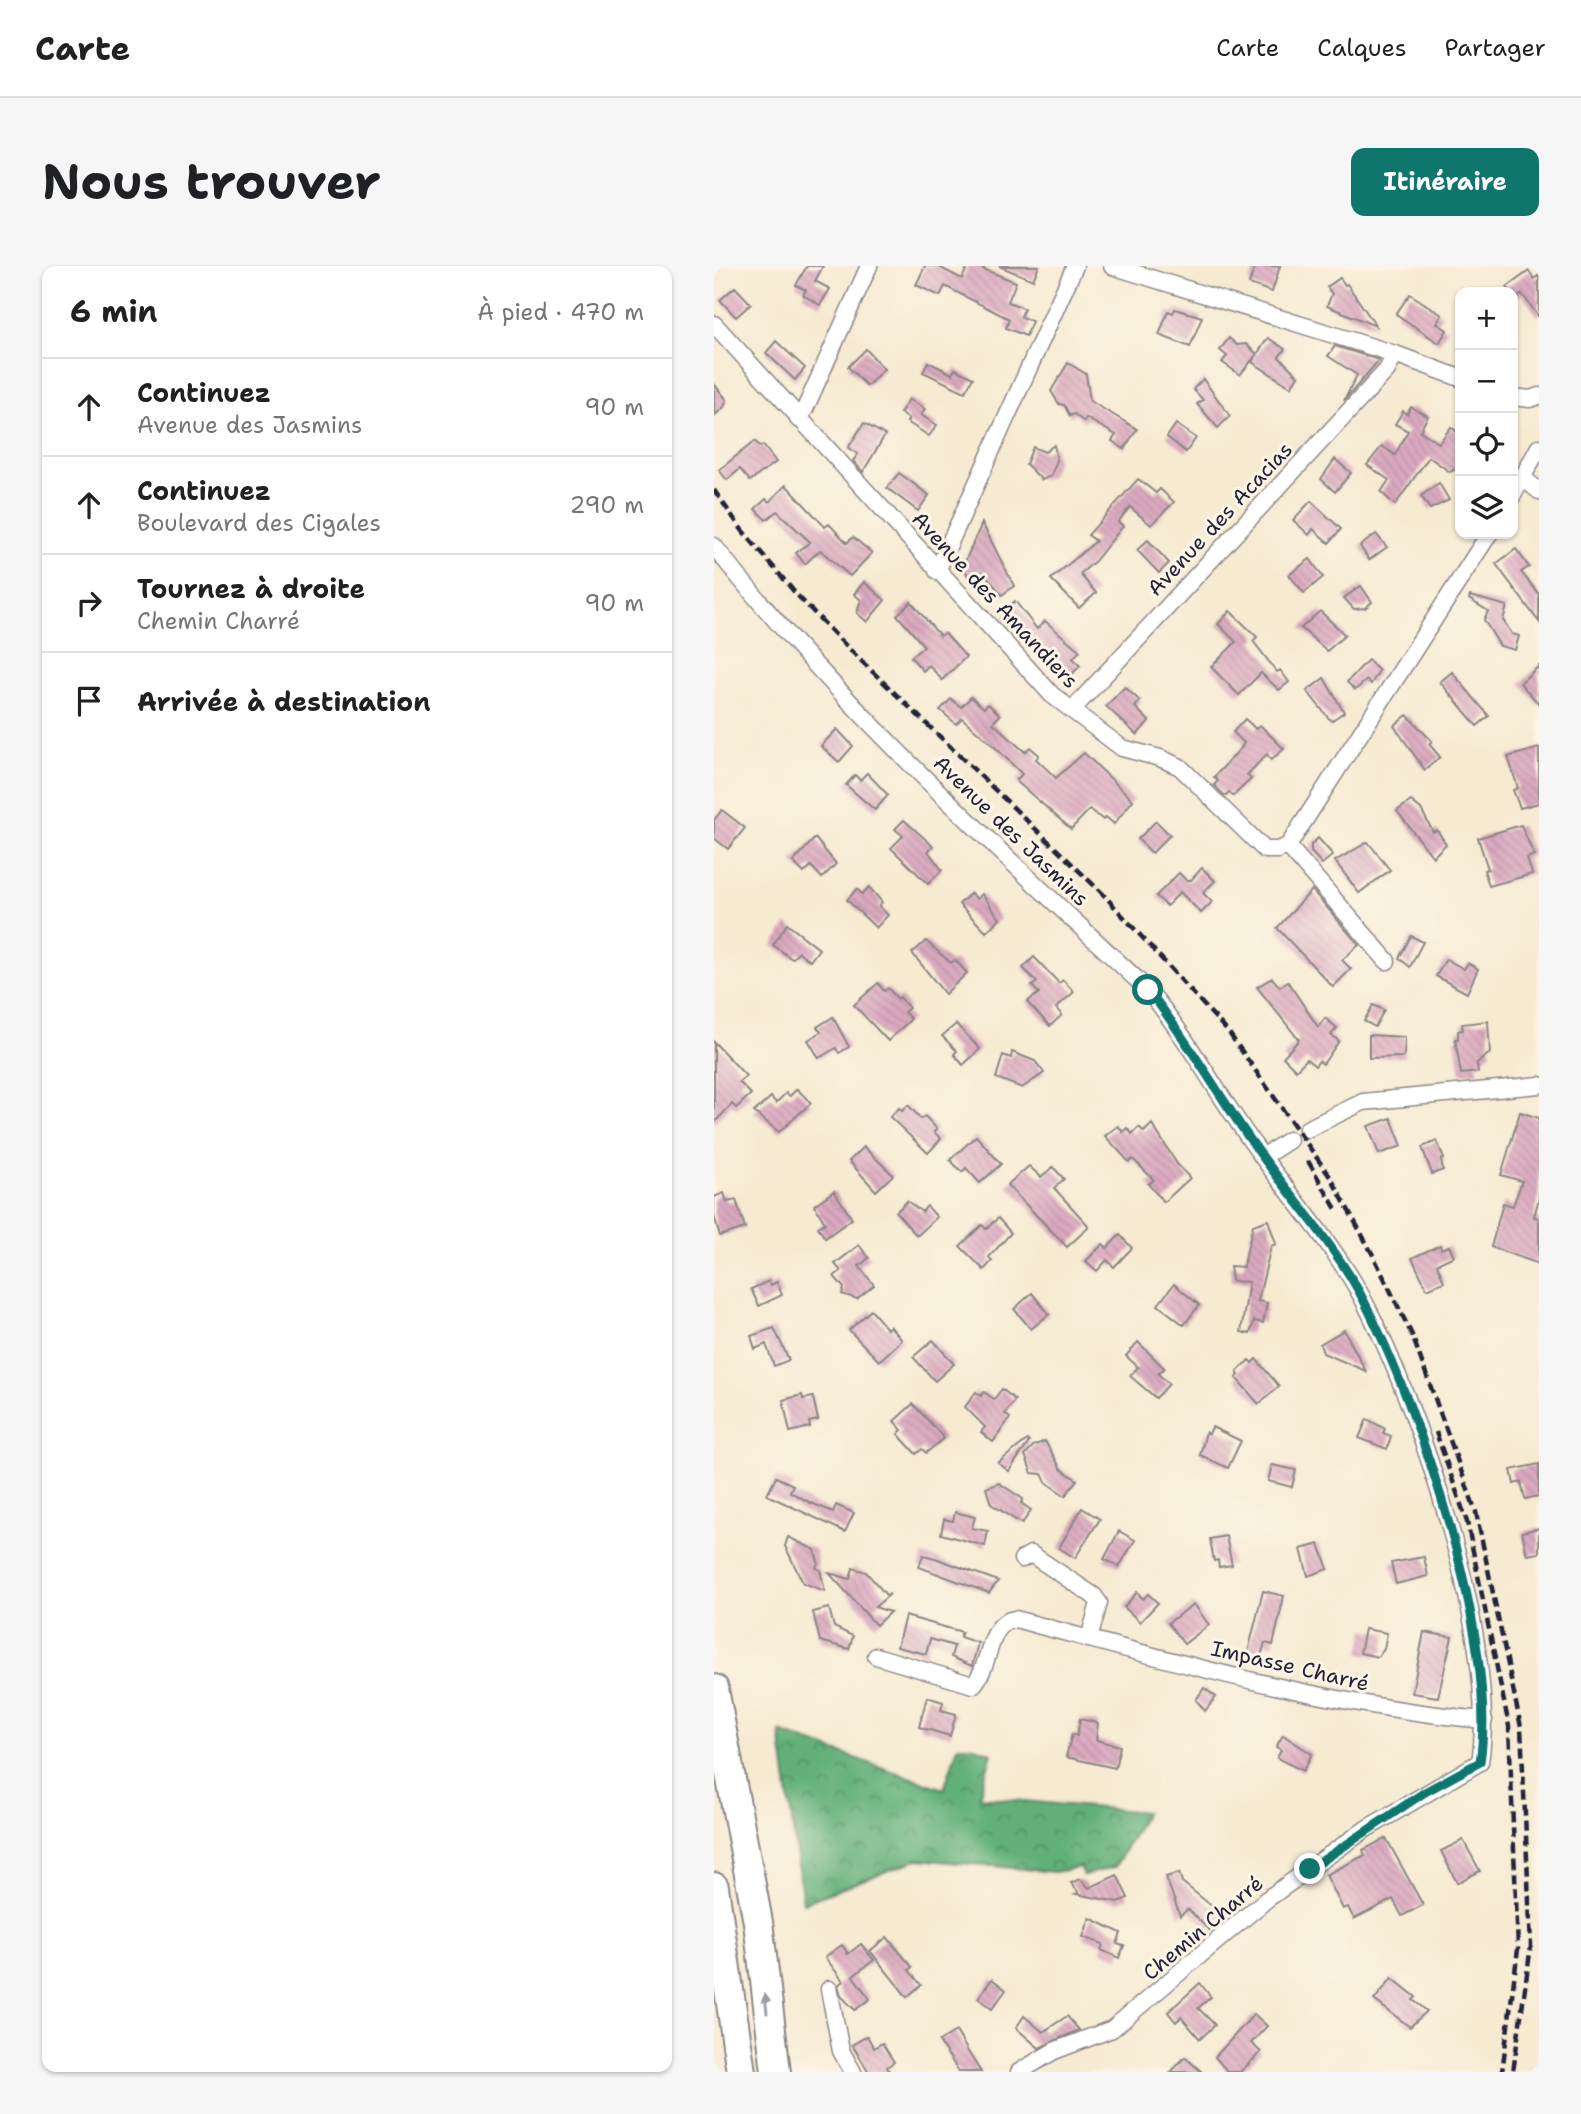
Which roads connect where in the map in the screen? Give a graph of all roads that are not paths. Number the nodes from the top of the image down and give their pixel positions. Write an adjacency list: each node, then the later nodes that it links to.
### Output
1 (869, 266): 10 (street)
2 (1075, 266): 17 (street)
3 (1112, 266): 4 (street)
4 (1140, 270): 6 (street)
5 (714, 324): 10 (street, Avenue des Amandiers)
6 (1395, 354): 7 (street); 18 (street, Avenue des Acacias)
7 (1455, 376)
8 (1518, 398): 9 (street)
9 (1538, 401)
10 (798, 419): 17 (street, Avenue des Amandiers)
11 (1539, 447): 12 (street)
12 (1523, 478): 13 (street); 14 (street)
13 (1518, 486)
14 (1539, 491)
15 (1486, 539): 19 (street)
16 (714, 546): 24 (street, Avenue des Jasmins)
17 (937, 571): 18 (street, Avenue des Amandiers)
18 (1072, 710): 19 (street, Avenue des Amandiers)
19 (1288, 846): 20 (street)
20 (1387, 961)
21 (1539, 1085): 22 (street)
22 (1307, 1129)
23 (1289, 1140): 24 (street)
24 (1263, 1157): 29 (street, Avenue des Jasmins)
25 (1021, 1559): 26 (street)
26 (1089, 1639): 27 (street, Impasse Charré); 29 (street, Impasse Charré)
27 (876, 1656)
28 (714, 1689): 34 (highway, one-way to 28)
29 (1484, 1720): 30 (street, Avenue des Jasmins)
30 (1480, 1762): 36 (street, Chemin Charré)
31 (714, 1887): 33 (highway)
32 (829, 1989): 35 (street)
33 (741, 2072)
34 (776, 2072)
35 (853, 2072)
36 (1019, 2072)

